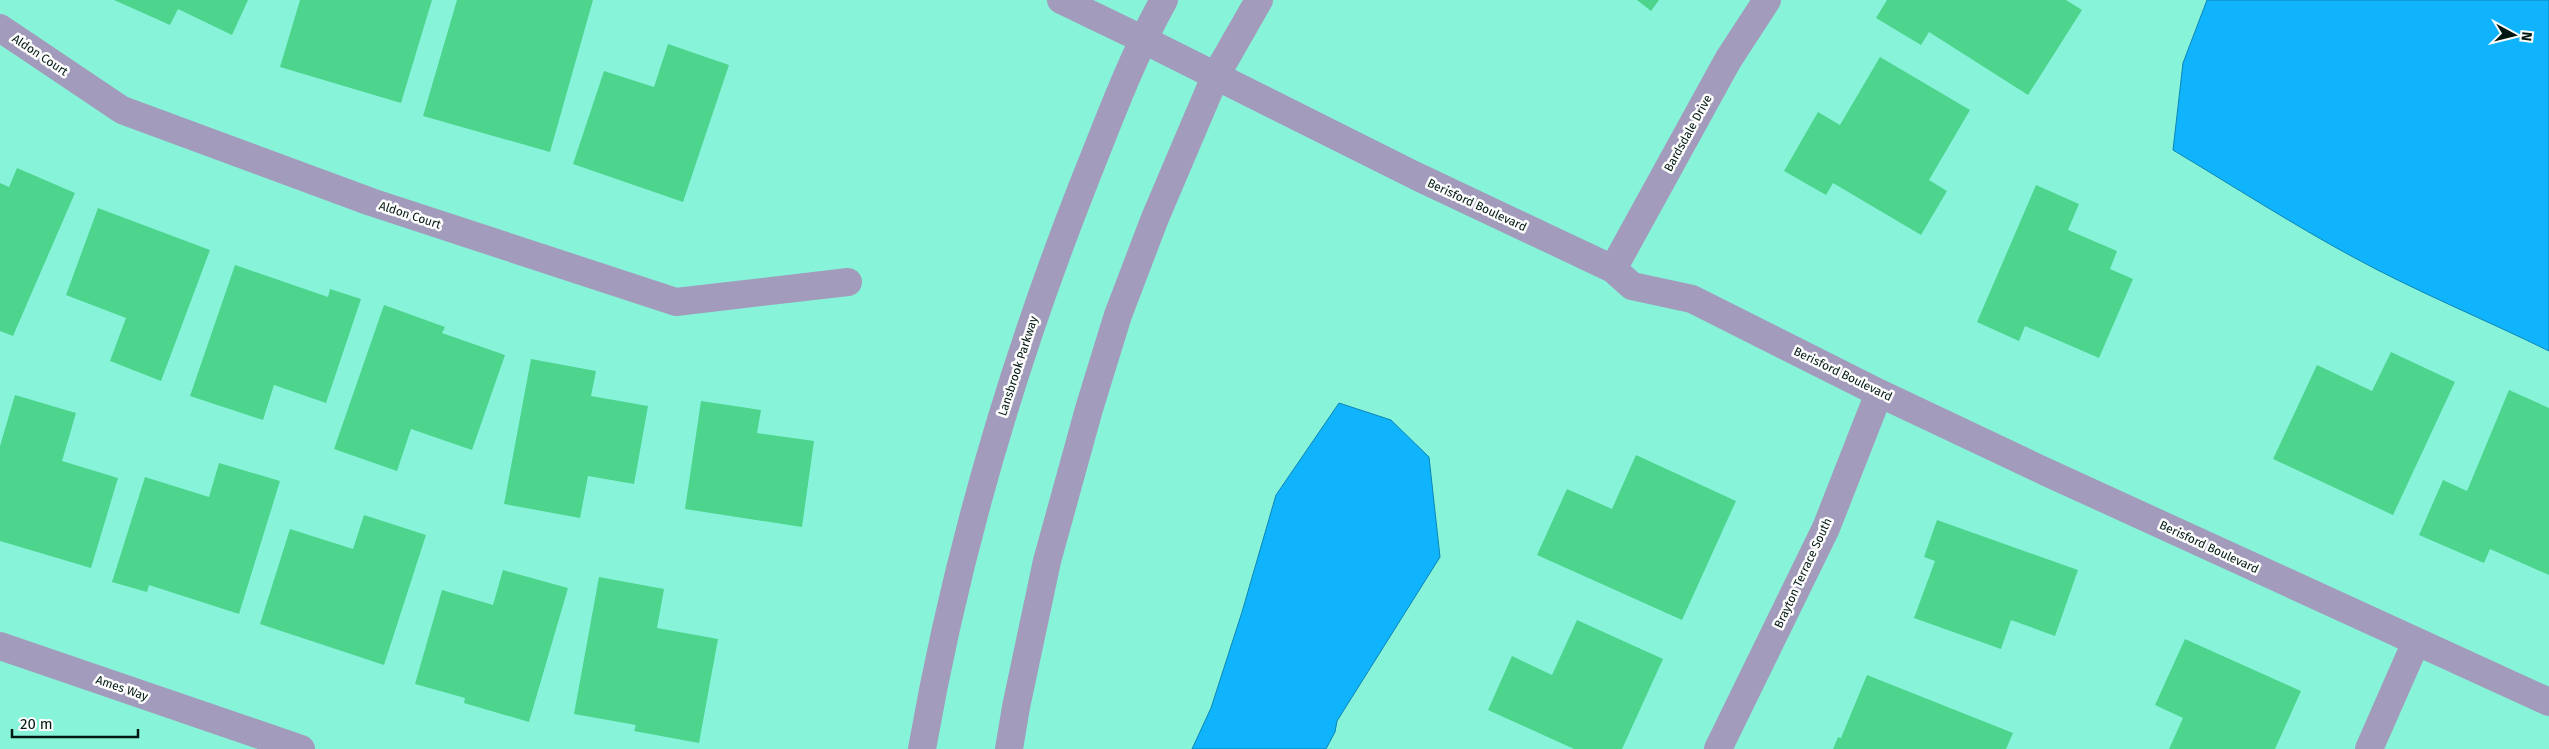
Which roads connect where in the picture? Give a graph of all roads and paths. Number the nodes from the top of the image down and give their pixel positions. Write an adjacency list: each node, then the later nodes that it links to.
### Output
1 (1061, 0): 6 (street, Berisford Boulevard)
2 (1164, 0): 6 (street, Lansbrook Parkway)
3 (1259, 0): 7 (street)
4 (1767, 0): 8 (street, Bardsdale Drive)
5 (0, 28): 9 (street, Aldon Court)
6 (1142, 39): 7 (street, Berisford Boulevard); 16 (street, Lansbrook Parkway)
7 (1215, 77): 8 (street, Berisford Boulevard); 17 (street)
8 (1613, 269): 10 (street, Berisford Boulevard)
9 (848, 282)
10 (1879, 393): 11 (street, Berisford Boulevard); 18 (street, Brayton Terrace South)
11 (2416, 642): 13 (street, Berisford Boulevard); 19 (street)
12 (0, 646): 14 (street, Ames Way)
13 (2549, 702)
14 (248, 741): 15 (street, Ames Way)
15 (301, 749)
16 (922, 749)
17 (1009, 749)
18 (1718, 749)
19 (2369, 749)

